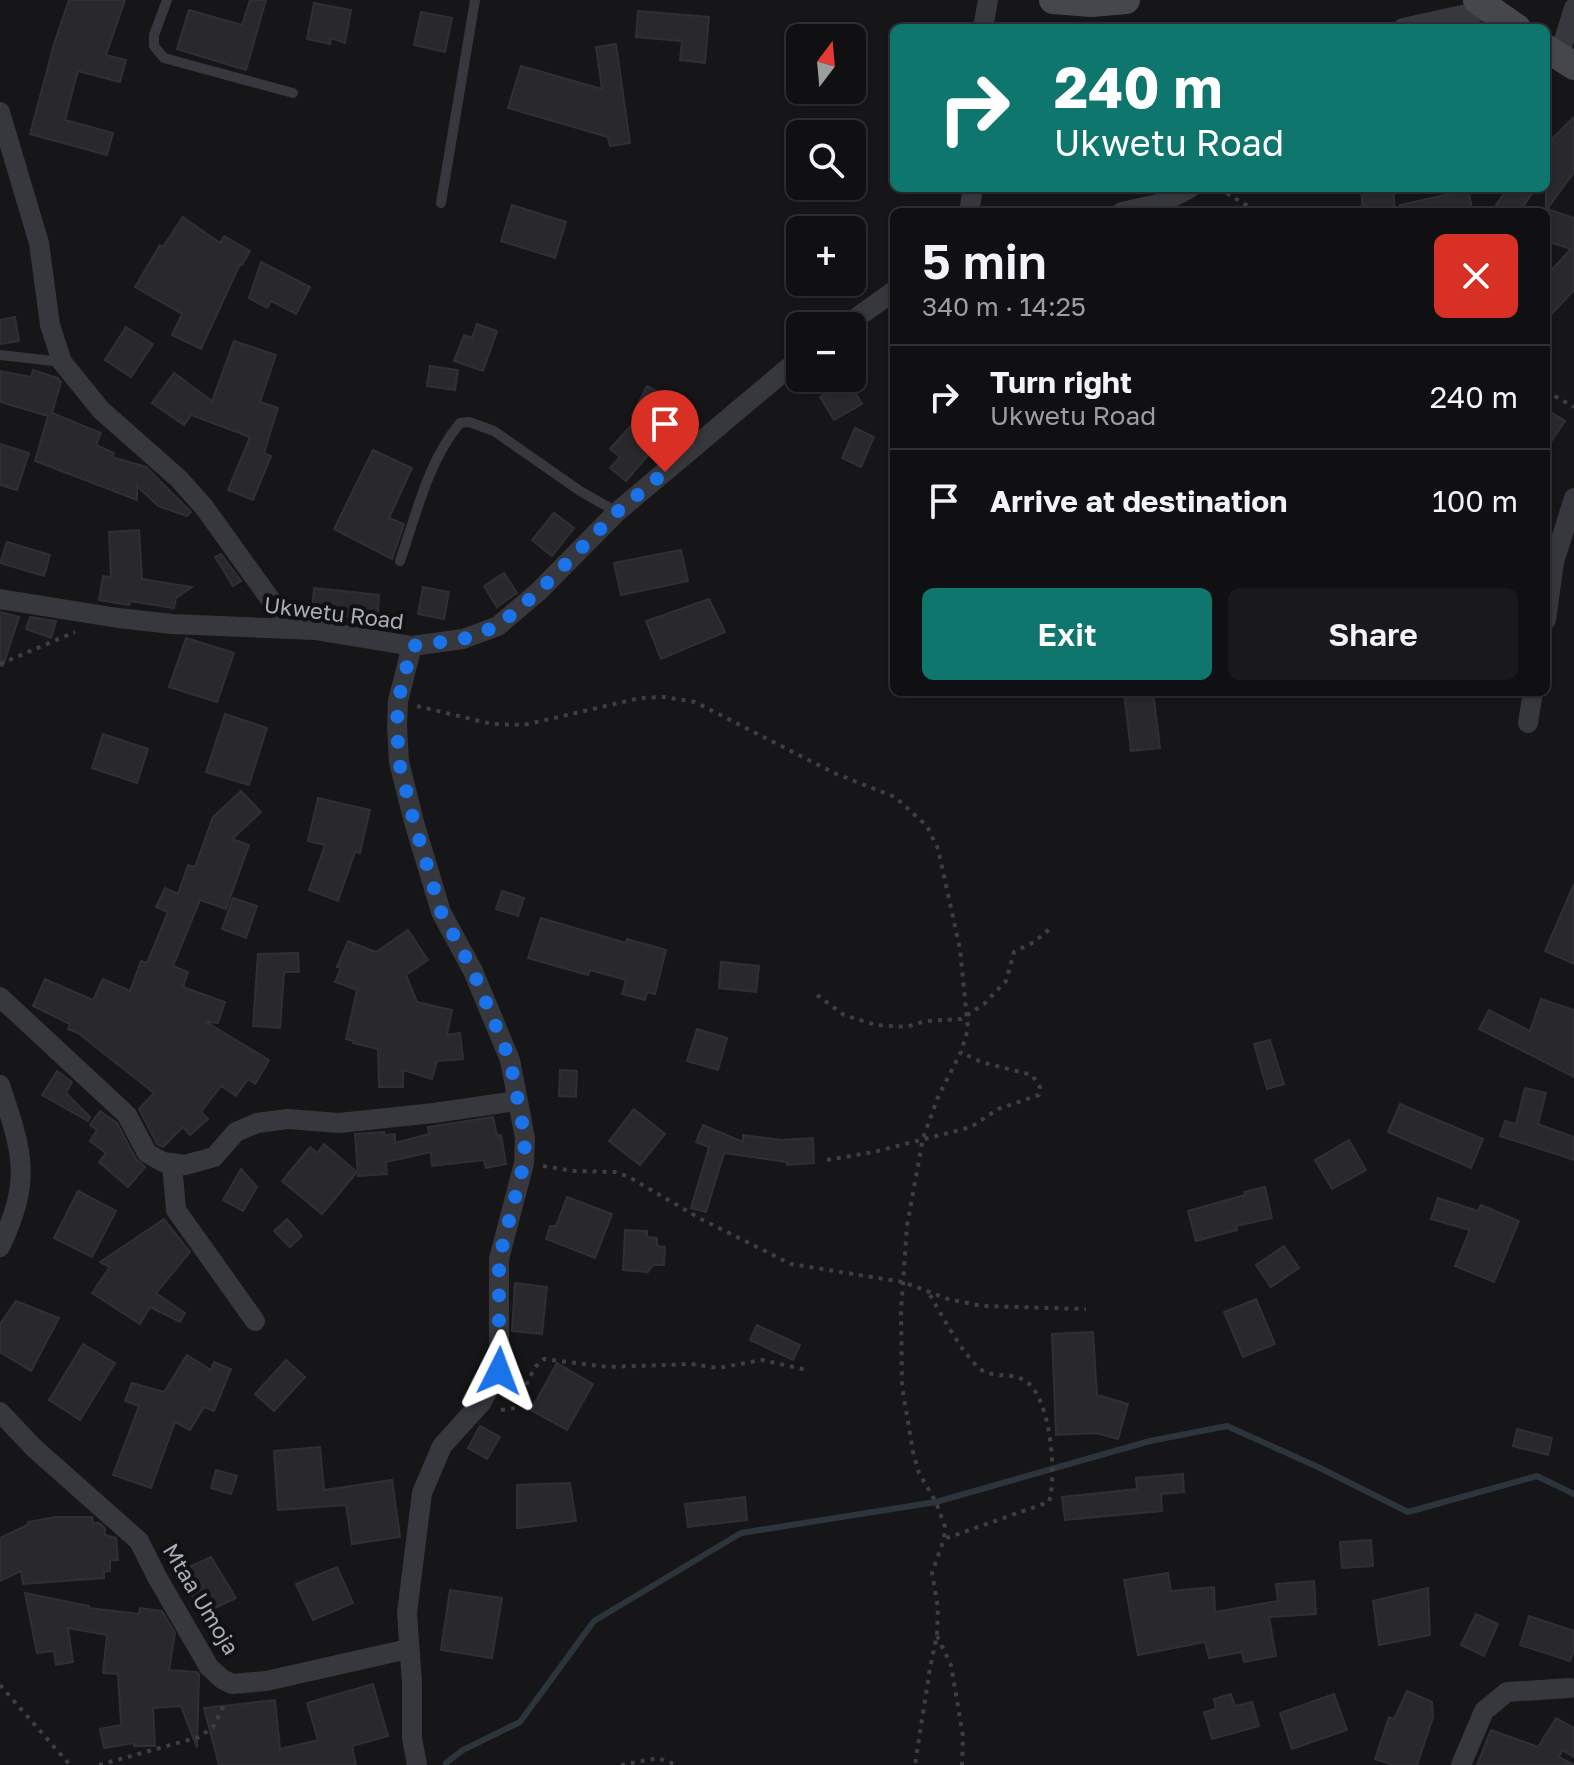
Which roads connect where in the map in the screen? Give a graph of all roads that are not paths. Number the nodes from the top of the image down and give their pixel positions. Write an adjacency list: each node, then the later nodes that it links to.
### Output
1 (167, 0): 13 (lane)
2 (475, 0): 16 (lane)
3 (988, 0): 9 (street)
4 (1053, 0): 6 (street)
5 (1126, 0): 6 (street)
6 (1091, 2)
7 (1484, 4): 10 (street); 11 (street)
8 (1574, 8): 12 (street)
9 (984, 24)
10 (1416, 24)
11 (1512, 24)
12 (1560, 57)
13 (293, 93)
14 (0, 112): 21 (street)
15 (1183, 192): 17 (street)
16 (441, 203)
17 (1140, 208)
18 (890, 294): 19 (street)
19 (865, 312)
20 (0, 355): 21 (lane)
21 (62, 362): 28 (street)
22 (786, 370): 24 (street, Ukwetu Road)
23 (1574, 498): 26 (street)
24 (617, 512): 25 (lane); 29 (street, Ukwetu Road)
25 (400, 561)
26 (1550, 591)
27 (0, 599): 28 (street, Ukwetu Road)
28 (291, 628): 29 (street, Ukwetu Road)
29 (412, 646): 34 (street)
30 (1532, 696): 31 (street)
31 (1528, 723)
32 (2, 1003): 35 (street)
33 (0, 1085): 36 (street)
34 (516, 1101): 35 (street); 39 (street)
35 (172, 1163): 37 (street)
36 (0, 1247)
37 (255, 1321)
38 (0, 1412): 39 (street, Mtaa Umoja)
39 (408, 1649): 41 (street)
40 (1570, 1688): 42 (street)
41 (417, 1765)
42 (1461, 1765)

